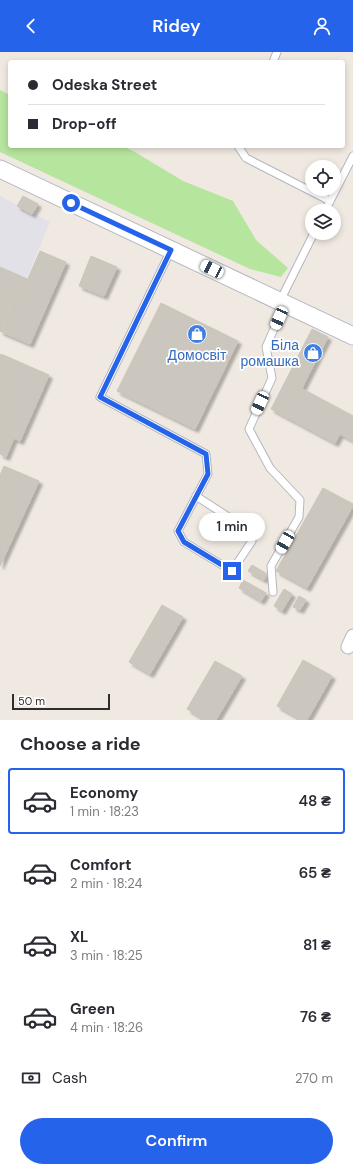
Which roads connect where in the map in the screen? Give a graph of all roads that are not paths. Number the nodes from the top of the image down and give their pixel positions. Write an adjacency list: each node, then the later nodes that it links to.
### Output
1 (239, 148): 4 (lane)
2 (353, 156): 4 (lane)
3 (0, 169): 7 (street)
4 (330, 201): 5 (lane)
5 (328, 204)
6 (311, 240): 8 (lane)
7 (171, 250): 8 (street); 10 (lane)
8 (283, 303): 9 (street); 11 (lane)
9 (353, 336)
10 (196, 496): 10 (lane)
11 (273, 592)

